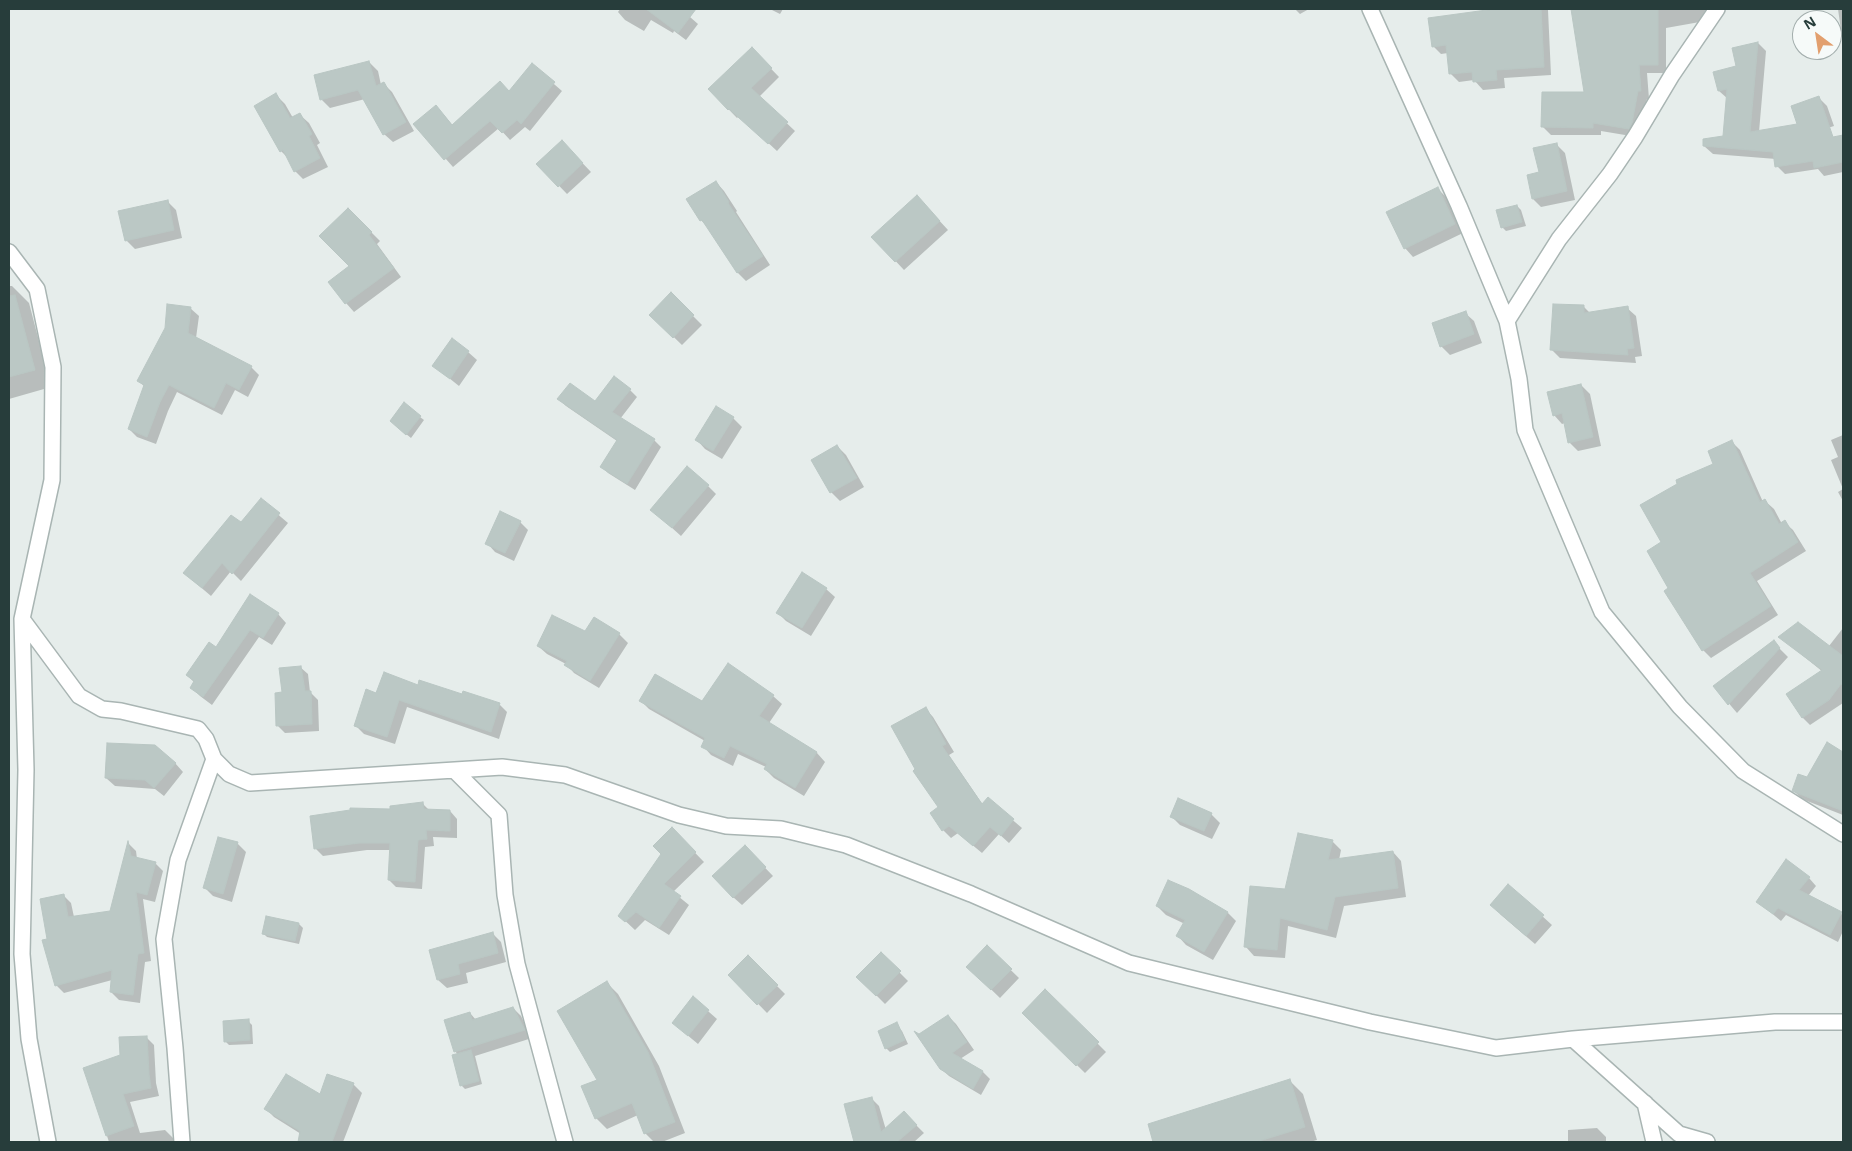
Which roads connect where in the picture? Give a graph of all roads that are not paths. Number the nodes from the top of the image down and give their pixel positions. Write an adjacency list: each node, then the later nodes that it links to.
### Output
1 (1370, 9): 4 (street)
2 (1717, 9): 4 (street)
3 (9, 252): 5 (street)
4 (1507, 321): 8 (street)
5 (22, 619): 6 (street); 12 (street)
6 (214, 759): 7 (street); 13 (street)
7 (455, 771): 10 (street); 14 (street)
8 (1843, 834)
9 (1843, 1022): 10 (street)
10 (1573, 1039): 11 (street)
11 (1645, 1103): 15 (street); 16 (street)
12 (48, 1142)
13 (182, 1142)
14 (565, 1142)
15 (1654, 1142)
16 (1707, 1142)

